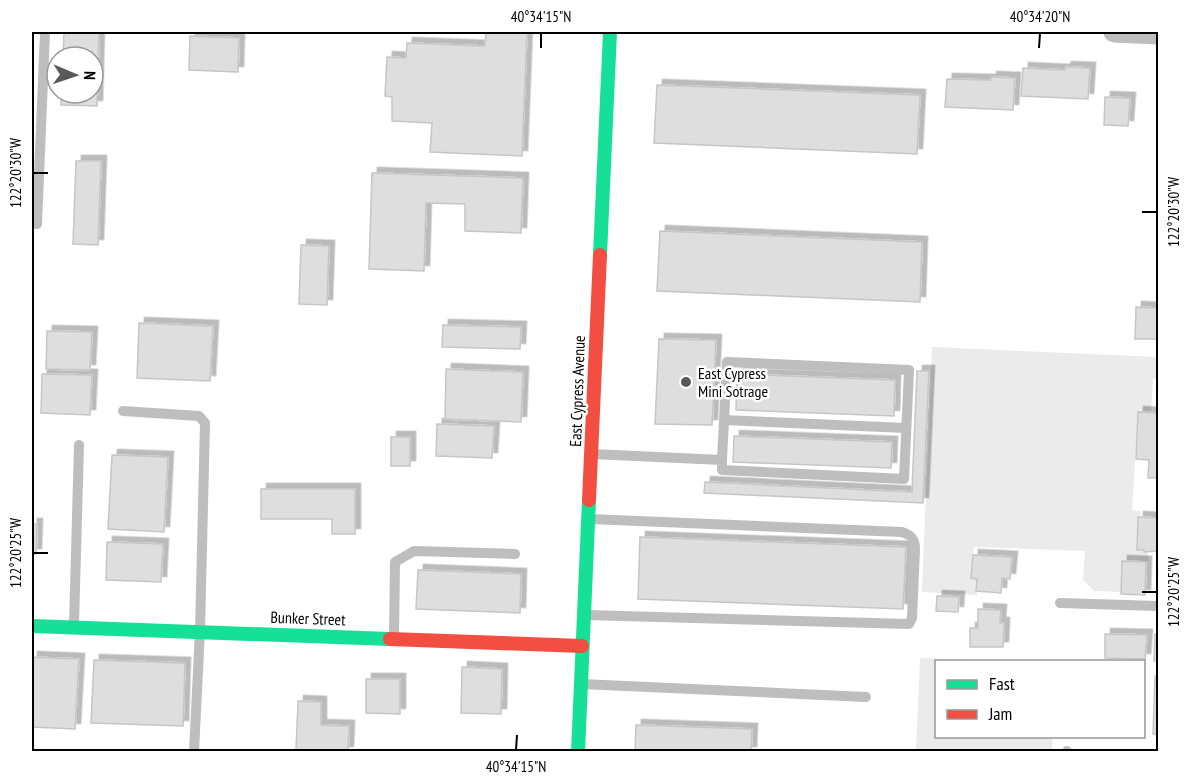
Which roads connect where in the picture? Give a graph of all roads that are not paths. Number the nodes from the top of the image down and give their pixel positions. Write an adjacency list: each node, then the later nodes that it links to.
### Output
1 (45, 32): 5 (lane)
2 (610, 32): 10 (main road, East Cypress Avenue)
3 (1114, 32): 4 (street)
4 (1158, 34)
5 (37, 224)
6 (123, 411): 19 (lane)
7 (724, 420): 8 (lane); 8 (lane); 11 (lane)
8 (906, 428): 11 (lane)
9 (79, 445): 18 (lane)
10 (591, 454): 11 (lane); 12 (main road, East Cypress Avenue)
11 (722, 460)
12 (588, 519): 16 (main road, East Cypress Avenue); 16 (lane)
13 (515, 554): 20 (lane)
14 (1060, 603): 15 (lane)
15 (1158, 606)
16 (584, 614): 21 (main road, East Cypress Avenue)
17 (32, 626): 18 (main road, Bunker Street)
18 (74, 627): 19 (main road, Bunker Street)
19 (201, 630): 20 (main road, Bunker Street); 25 (lane)
20 (394, 638): 21 (main road, Bunker Street)
21 (582, 646): 22 (main road, East Cypress Avenue)
22 (581, 684): 23 (lane); 24 (main road, East Cypress Avenue)
23 (866, 697)
24 (576, 748)
25 (194, 752)

